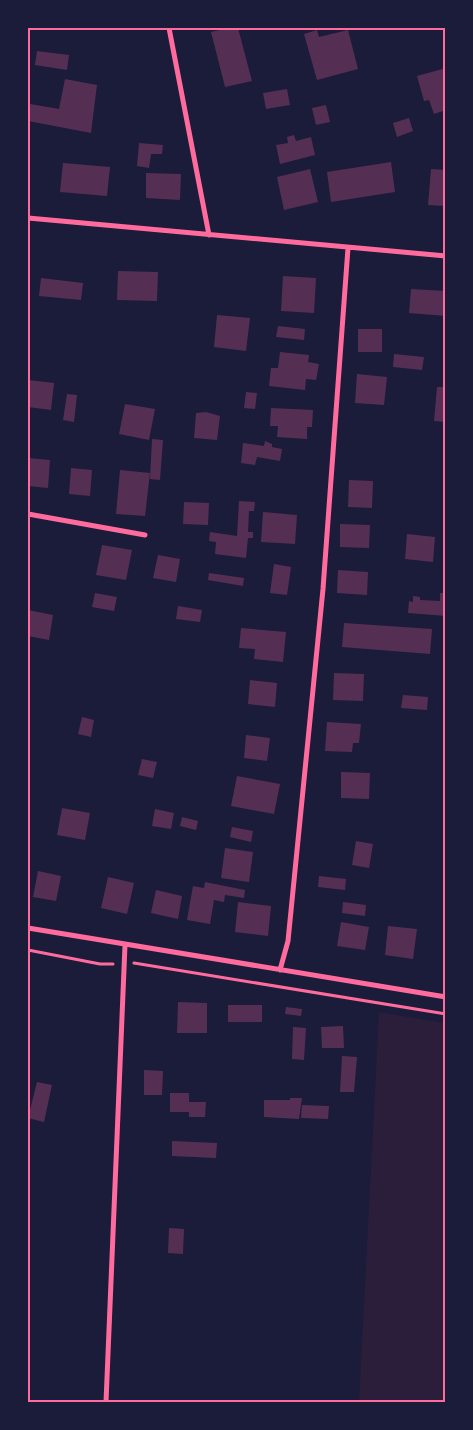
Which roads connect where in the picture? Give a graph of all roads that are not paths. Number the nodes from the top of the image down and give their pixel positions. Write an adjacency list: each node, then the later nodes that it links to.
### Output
1 (169, 28): 3 (street)
2 (28, 218): 3 (street)
3 (209, 235): 4 (street)
4 (348, 248): 5 (street); 10 (street)
5 (446, 256)
6 (28, 514): 7 (street)
7 (145, 535)
8 (28, 928): 9 (street)
9 (125, 944): 10 (street); 12 (street)
10 (280, 970): 11 (street)
11 (446, 997)
12 (106, 1402)

